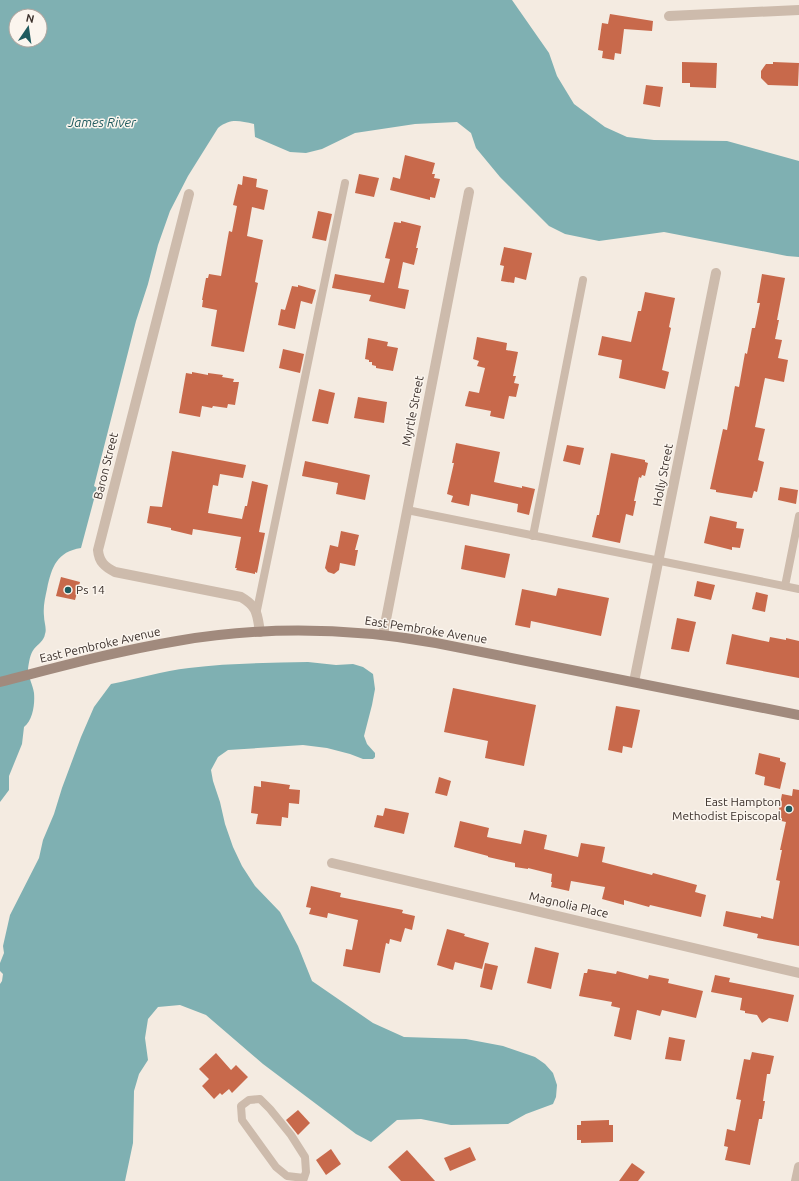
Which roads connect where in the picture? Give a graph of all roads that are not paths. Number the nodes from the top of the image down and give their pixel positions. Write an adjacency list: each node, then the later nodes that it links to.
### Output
1 (799, 10): 2 (street)
2 (669, 16)
3 (345, 183): 14 (lane)
4 (469, 192): 8 (street, Myrtle Street)
5 (189, 194): 14 (street, Baron Street)
6 (716, 273): 11 (street, Holly Street)
7 (583, 280): 10 (lane)
8 (407, 510): 10 (lane); 16 (street, Myrtle Street)
9 (799, 516): 12 (lane)
10 (533, 536): 11 (lane)
11 (659, 561): 12 (lane); 18 (street, Holly Street)
12 (785, 586): 13 (lane)
13 (799, 589)
14 (257, 610): 15 (street)
15 (260, 632): 16 (main road, East Pembroke Avenue); 17 (main road, East Pembroke Avenue)
16 (383, 635): 18 (main road, East Pembroke Avenue)
17 (0, 682)
18 (634, 682): 19 (main road, East Pembroke Avenue)
19 (799, 715)
20 (332, 863): 21 (street, Magnolia Place)
21 (799, 973)
22 (799, 1167): 24 (street)
23 (303, 1180): 23 (lane)
24 (796, 1181)

